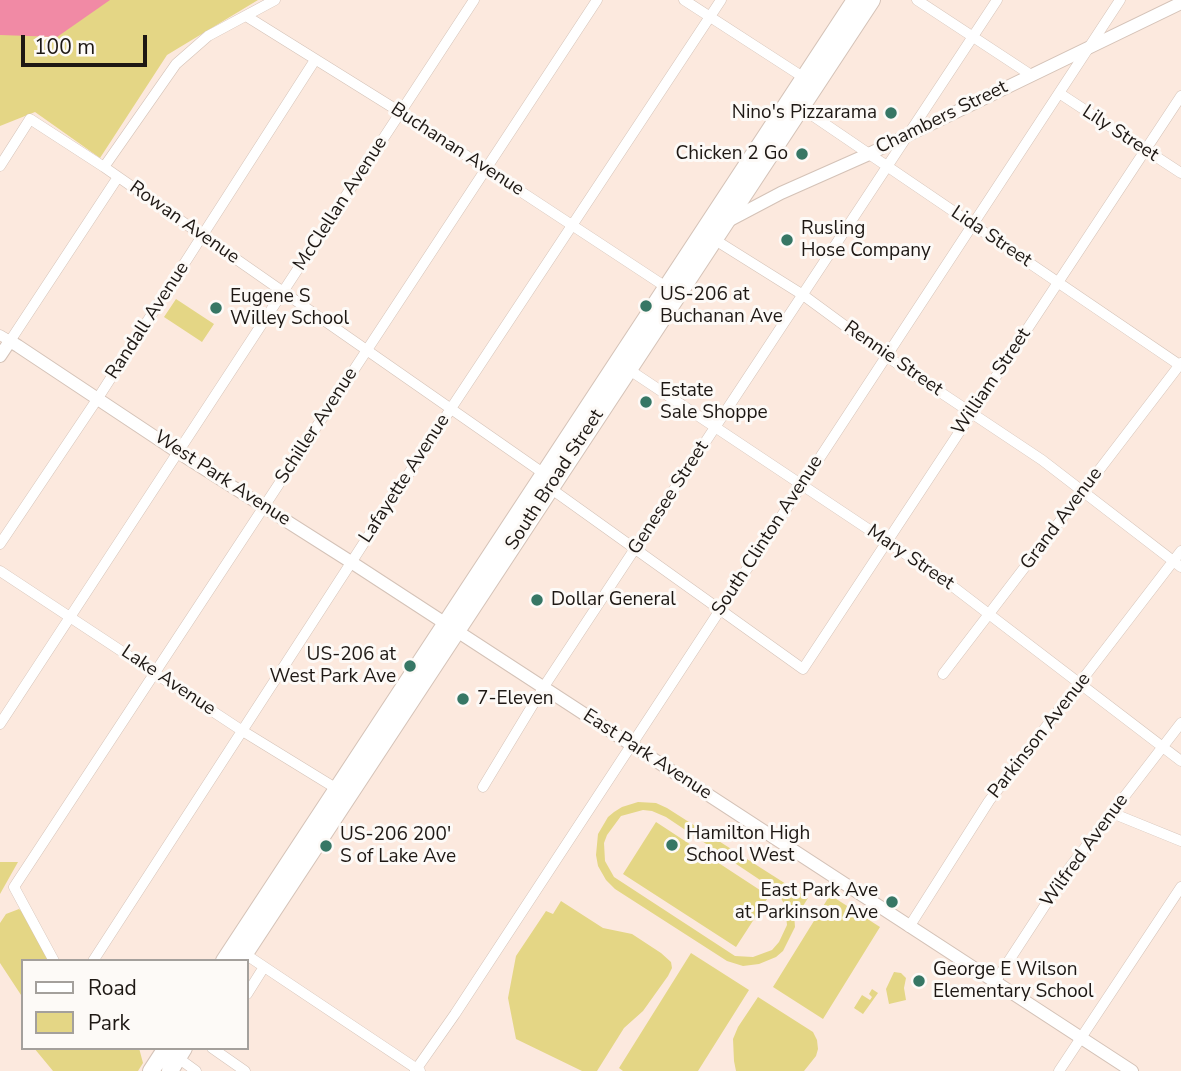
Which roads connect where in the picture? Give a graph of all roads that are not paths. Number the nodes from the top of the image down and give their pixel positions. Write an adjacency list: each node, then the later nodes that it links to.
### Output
1 (275, 0): 12 (street)
2 (474, 0): 22 (street, McClellan Avenue)
3 (597, 0): 29 (street, Schiller Avenue)
4 (684, 0): 13 (street)
5 (721, 0): 13 (street, Lafayette Avenue)
6 (855, 0): 18 (main road, South Broad Street)
7 (872, 0): 18 (main road, South Broad Street)
8 (917, 0): 14 (street)
9 (997, 0): 14 (street, Genesee Street)
10 (1120, 0): 15 (street, South Clinton Avenue)
11 (1181, 3): 15 (street, Chambers Street)
12 (246, 16): 16 (street, Buchanan Avenue); 28 (street)
13 (710, 16): 18 (street); 34 (street, Lafayette Avenue)
14 (972, 37): 17 (street); 23 (street, Genesee Street)
15 (1089, 48): 17 (street, Chambers Street); 19 (street, South Clinton Avenue)
16 (315, 60): 22 (street, Buchanan Avenue); 35 (street, Randall Avenue)
17 (1031, 75): 23 (street, Chambers Street)
18 (810, 81): 21 (main road, South Broad Street); 36 (main road, South Broad Street)
19 (1059, 93): 24 (street, Lily Street); 33 (street, South Clinton Avenue)
20 (1181, 96): 24 (street, William Street)
21 (800, 107): 25 (street, Lida Street); 32 (main road, South Broad Street)
22 (401, 112): 29 (street, Buchanan Avenue); 40 (street, McClellan Avenue)
23 (908, 135): 25 (street, Chambers Street); 27 (street, Genesee Street)
24 (1145, 151): 30 (street, Lily Street); 38 (street, William Street)
25 (869, 154): 27 (street, Lida Street); 32 (street, Chambers Street)
26 (0, 166): 28 (street, Rowan Avenue)
27 (887, 166): 33 (street, Lida Street); 41 (street, Genesee Street)
28 (104, 167): 31 (street, Rowan Avenue)
29 (486, 169): 34 (street, Buchanan Avenue); 43 (street, Schiller Avenue)
30 (1181, 173)
31 (118, 177): 35 (street, Rowan Avenue); 42 (street)
32 (725, 223): 36 (main road, South Broad Street)
33 (973, 224): 38 (street, Lida Street); 45 (street, South Clinton Avenue)
34 (573, 225): 39 (street, Buchanan Avenue); 49 (street, Lafayette Avenue)
35 (202, 235): 40 (street, Rowan Avenue); 48 (street, Randall Avenue)
36 (708, 236): 37 (main road, South Broad Street); 41 (street, Rennie Street)
37 (694, 257): 39 (main road, South Broad Street); 47 (main road, South Broad Street)
38 (1058, 282): 46 (street, Lida Street); 50 (street, William Street)
39 (666, 287): 53 (main road, South Broad Street)
40 (284, 294): 43 (street, Rowan Avenue); 52 (street, McClellan Avenue)
41 (803, 295): 45 (street, Rennie Street); 51 (street, Genesee Street)
42 (5, 338): 44 (street); 48 (street, West Park Avenue)
43 (367, 350): 49 (street, Rowan Avenue); 56 (street, Schiller Avenue)
44 (0, 356)
45 (886, 356): 50 (street, Rennie Street); 54 (street, South Clinton Avenue)
46 (1181, 365): 55 (street, Grand Avenue)
47 (628, 369): 51 (street, Mary Street); 53 (main road, South Broad Street)
48 (98, 398): 52 (street, West Park Avenue); 58 (street, Randall Avenue)
49 (450, 410): 53 (street, Rowan Avenue); 61 (street, Lafayette Avenue)
50 (971, 413): 55 (street, Rennie Street); 57 (street, William Street)
51 (716, 426): 54 (street, Mary Street); 59 (street, Genesee Street)
52 (178, 452): 56 (street, West Park Avenue); 66 (street, McClellan Avenue)
53 (546, 481): 59 (street, Rowan Avenue); 67 (main road, South Broad Street)
54 (802, 484): 57 (street, Mary Street); 64 (street, South Clinton Avenue)
55 (1083, 491): 62 (street, Rennie Street); 65 (street, Grand Avenue)
56 (264, 506): 61 (street, West Park Avenue); 69 (street, Schiller Avenue)
57 (886, 541): 65 (street, Mary Street); 68 (street, William Street)
58 (0, 544)
59 (636, 550): 64 (street, Rowan Avenue); 72 (street, Genesee Street)
60 (1181, 551): 62 (street, Parkinson Avenue)
61 (351, 562): 67 (street, West Park Avenue); 75 (street, Lafayette Avenue)
62 (1177, 564): 71 (street, Parkinson Avenue)
63 (0, 571): 66 (street, Lake Avenue)
64 (720, 610): 68 (street, Rowan Avenue); 76 (street, South Clinton Avenue)
65 (989, 614): 70 (street, Grand Avenue); 71 (street, Mary Street)
66 (71, 617): 69 (street, Lake Avenue); 74 (street, McClellan Avenue)
67 (450, 627): 72 (street, East Park Avenue); 80 (main road, South Broad Street); 85 (main road, South Broad Street)
68 (803, 668)
69 (156, 673): 75 (street, Lake Avenue); 86 (street, Schiller Avenue)
70 (943, 674)
71 (1081, 684): 77 (street, Mary Street); 84 (street, Parkinson Avenue)
72 (544, 688): 76 (street, East Park Avenue); 79 (street, Genesee Street)
73 (1181, 723): 77 (street, Wilfred Avenue)
74 (0, 724)
75 (241, 730): 80 (street, Lake Avenue); 87 (street, Lafayette Avenue)
76 (632, 745): 84 (street, East Park Avenue); 94 (street, South Clinton Avenue)
77 (1163, 747): 78 (street, Mary Street); 81 (street, Wilfred Avenue)
78 (1181, 761)
79 (483, 787)
80 (337, 789): 85 (main road, South Broad Street)
81 (1112, 813): 82 (street); 89 (street, Wilfred Avenue)
82 (1181, 841)
83 (1181, 887): 91 (street)
84 (909, 927): 89 (street, East Park Avenue)
85 (239, 954): 88 (street)
86 (53, 959)
87 (94, 959)
88 (264, 967): 90 (street); 94 (street)
89 (995, 982): 91 (street, East Park Avenue)
90 (248, 991)
91 (1080, 1038): 98 (street); 99 (street, East Park Avenue)
92 (215, 1050): 97 (street)
93 (171, 1054): 95 (main road); 96 (street)
94 (417, 1070)
95 (151, 1071)
96 (196, 1071)
97 (245, 1071)
98 (1059, 1071)
99 (1132, 1071)

